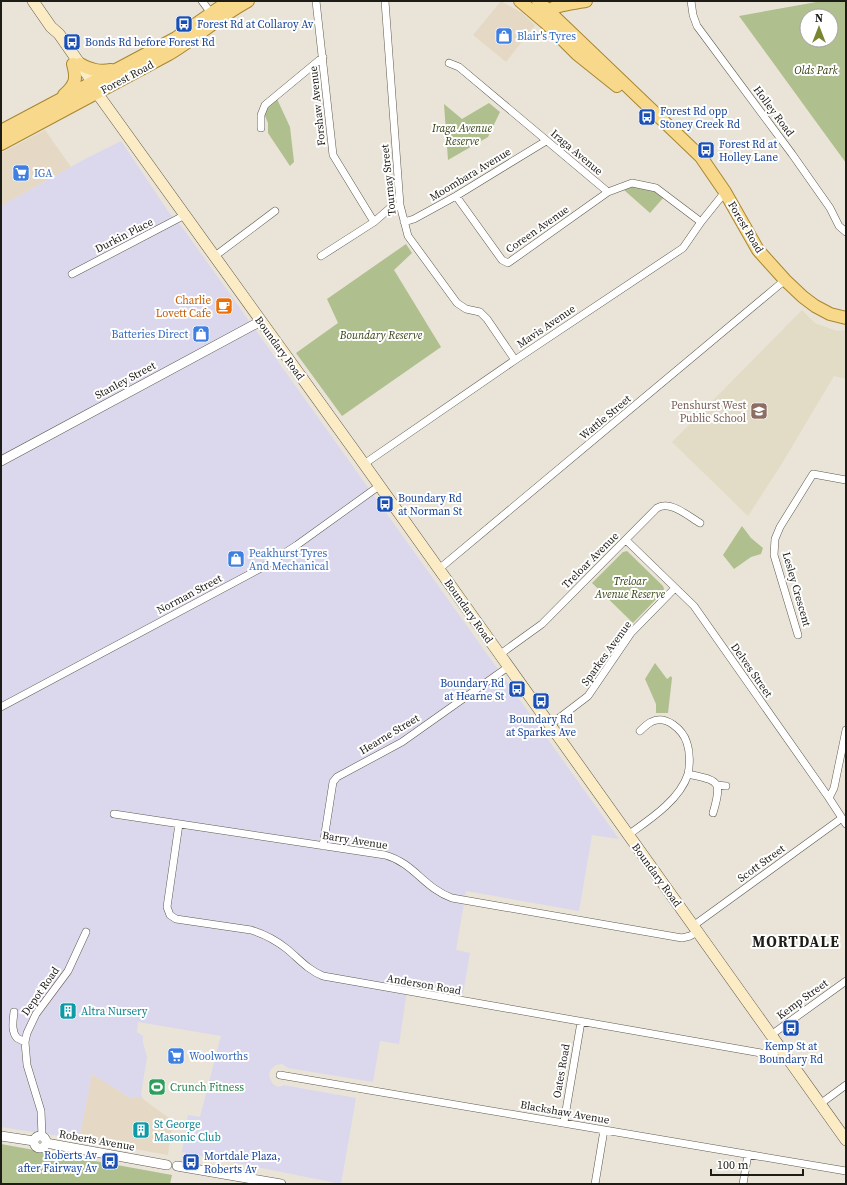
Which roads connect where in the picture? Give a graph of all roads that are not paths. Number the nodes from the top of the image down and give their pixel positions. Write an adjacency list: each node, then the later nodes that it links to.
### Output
1 (33, 1): 16 (main road, Boundary Road)
2 (202, 1): 12 (street)
3 (228, 1): 12 (main road, Forest Road)
4 (248, 1): 18 (main road, Forest Road)
5 (316, 1): 14 (street, Forshaw Avenue)
6 (386, 1): 28 (street, Tournay Street)
7 (520, 1): 11 (main road, Forest Road)
8 (586, 1): 10 (main road)
9 (691, 1): 34 (street, Holley Road)
10 (571, 4): 11 (main road); 13 (main road)
11 (542, 8): 13 (main road, Forest Road); 20 (main road, Forest Road)
12 (211, 13): 17 (main road, Forest Road)
13 (578, 40): 20 (main road, Forest Road)
14 (323, 57): 21 (street); 31 (street, Forshaw Avenue)
15 (449, 63): 23 (street, Iraga Avenue)
16 (77, 64): 17 (main road); 18 (main road, Boundary Road); 19 (main road)
17 (119, 68): 18 (main road, Forest Road)
18 (94, 88): 19 (main road, Forest Road); 24 (main road, Forest Road); 30 (main road, Boundary Road)
19 (59, 100): 22 (main road, Forest Road)
20 (660, 117): 26 (main road, Forest Road)
21 (261, 128)
22 (1, 130)
23 (546, 141): 25 (street, Iraga Avenue); 27 (street, Moombara Avenue)
24 (1, 144)
25 (608, 192): 27 (street, Coreen Avenue); 33 (street)
26 (725, 192): 33 (street, Mavis Avenue); 38 (main road, Forest Road)
27 (456, 196): 32 (street, Moombara Avenue)
28 (400, 205): 31 (street); 32 (street, Tournay Street)
29 (275, 211): 35 (street)
30 (185, 215): 35 (main road, Boundary Road); 37 (street, Durkin Place)
31 (374, 222): 36 (street)
32 (404, 222): 41 (street, Tournay Street)
33 (701, 222): 41 (street, Mavis Avenue)
34 (846, 232)
35 (215, 256): 40 (main road, Boundary Road)
36 (321, 256)
37 (72, 274)
38 (785, 280): 39 (main road, Forest Road); 48 (street, Wattle Street)
39 (846, 318)
40 (261, 321): 42 (street, Stanley Street); 43 (main road, Boundary Road)
41 (515, 360): 43 (street, Mavis Avenue)
42 (1, 461)
43 (364, 464): 45 (main road, Boundary Road)
44 (846, 480): 50 (street, Lesley Crescent)
45 (379, 486): 48 (main road, Boundary Road); 53 (street, Norman Street)
46 (700, 523): 47 (street, Treloar Avenue)
47 (626, 540): 49 (street, Delves Street); 51 (street, Treloar Avenue)
48 (439, 569): 51 (main road, Boundary Road)
49 (675, 588): 54 (street, Sparkes Avenue); 60 (street, Delves Street)
50 (798, 635)
51 (500, 655): 52 (main road, Boundary Road)
52 (508, 667): 54 (main road, Boundary Road); 66 (street, Hearne Street)
53 (1, 707)
54 (550, 725): 65 (main road, Boundary Road)
55 (846, 730): 60 (street)
56 (640, 732): 57 (street)
57 (688, 774): 58 (street); 65 (street)
58 (717, 786): 59 (street); 61 (street)
59 (726, 786)
60 (829, 798): 63 (street, Delves Street)
61 (713, 813)
62 (114, 814): 64 (street, Barry Avenue)
63 (844, 821): 67 (street, Scott Street)
64 (179, 824): 66 (street, Barry Avenue); 71 (street, Anderson Road)
65 (628, 835): 67 (main road, Boundary Road)
66 (323, 846): 67 (street, Barry Avenue)
67 (695, 929): 72 (main road, Boundary Road)
68 (86, 932): 73 (street, Depot Road)
69 (846, 981): 72 (street, Kemp Street)
70 (14, 1012): 73 (street)
71 (581, 1022): 74 (street, Anderson Road); 78 (street, Oates Road)
72 (771, 1035): 74 (main road, Boundary Road)
73 (25, 1042): 81 (street, Depot Road)
74 (780, 1048): 77 (main road, Boundary Road)
75 (280, 1075): 78 (street, Blackshaw Avenue)
76 (846, 1085): 77 (street)
77 (820, 1104): 82 (main road, Boundary Road)
78 (564, 1122): 79 (street, Blackshaw Avenue)
79 (604, 1130): 83 (street, Blackshaw Avenue); 86 (street)
80 (1, 1136): 81 (street, Roberts Avenue)
81 (41, 1140): 85 (street, Roberts Avenue)
82 (846, 1140)
83 (748, 1154): 84 (street, Blackshaw Avenue); 87 (street)
84 (846, 1171)
85 (281, 1184)
86 (595, 1184)
87 (743, 1184)

